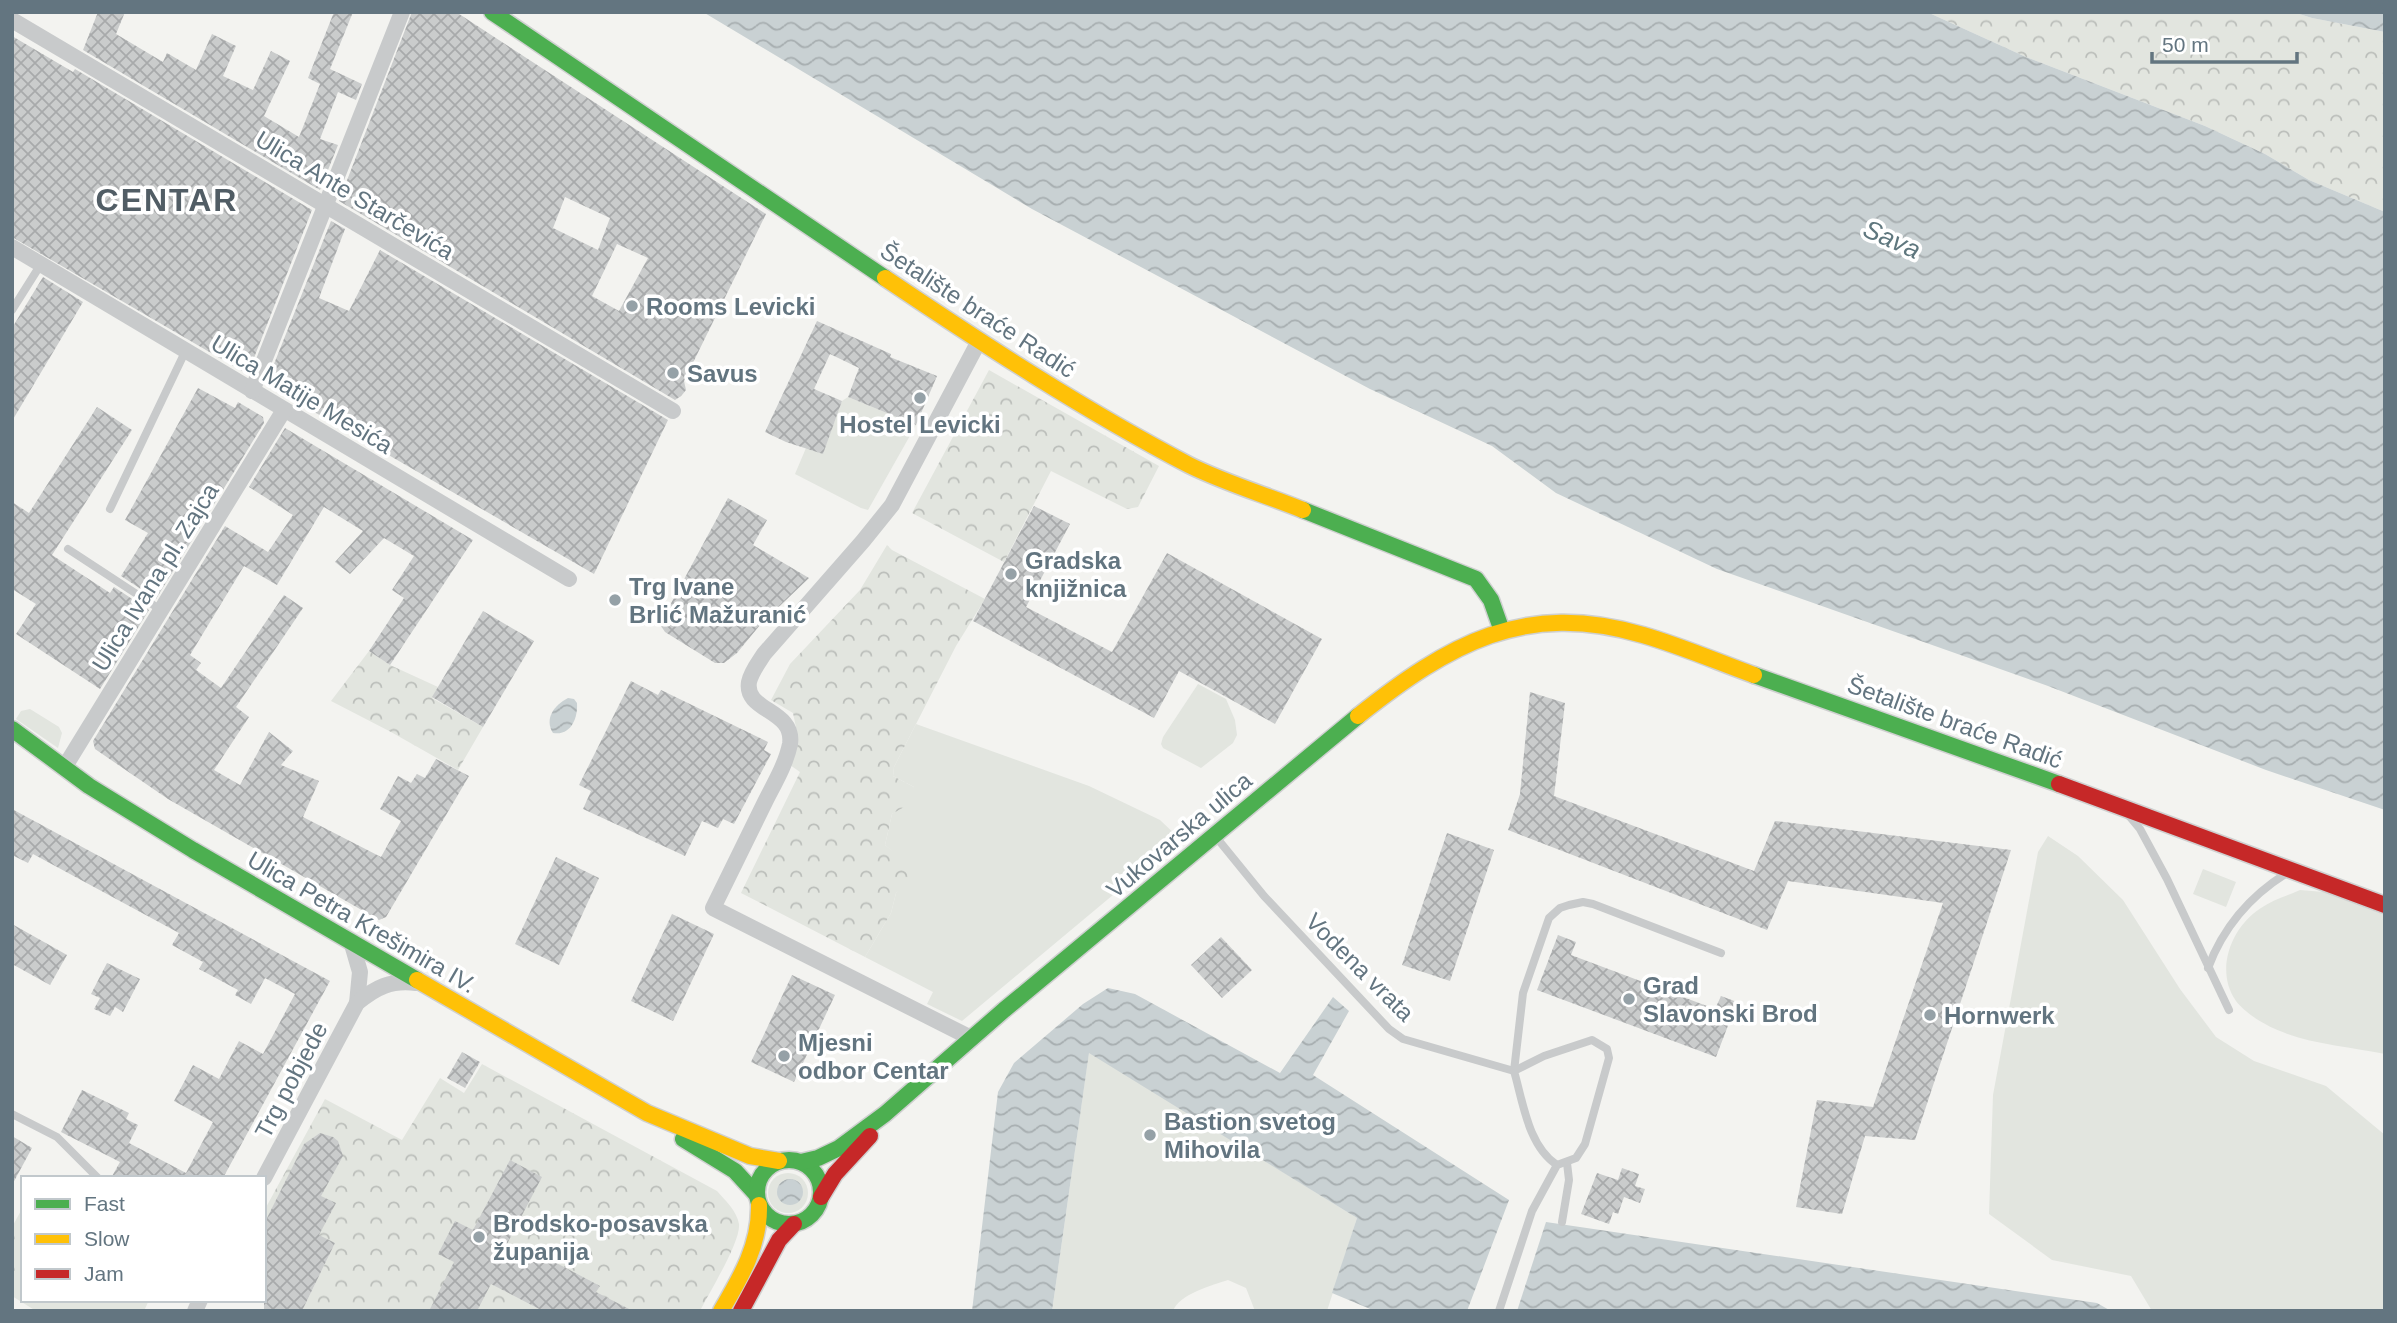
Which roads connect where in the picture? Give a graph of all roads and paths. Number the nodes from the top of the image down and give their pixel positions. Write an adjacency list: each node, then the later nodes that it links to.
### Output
1 (402, 12): 4 (street)
2 (492, 12): 8 (main road, Šetalište braće Radić)
3 (12, 20): 4 (street, Ulica Ante Starčevića)
4 (326, 205): 10 (street); 12 (street, Ulica Ante Starčevića)
5 (12, 247): 6 (street, Ulica Matije Mesića)
6 (41, 264): 7 (lane); 9 (street, Ulica Matije Mesića)
7 (12, 310)
8 (979, 341): 17 (main road, Šetalište braće Radić); 31 (street)
9 (186, 352): 10 (street, Ulica Matije Mesića); 13 (lane)
10 (252, 391): 11 (street, Ulica Matije Mesića)
11 (284, 411): 15 (street, Ulica Matije Mesića); 16 (street, Ulica Ivana pl. Zajca)
12 (673, 411)
13 (110, 509)
14 (68, 549): 16 (lane)
15 (569, 579)
16 (160, 610): 20 (street, Ulica Ivana pl. Zajca)
17 (1502, 631): 21 (main road, Šetalište braće Radić); 22 (main road, Vukovarska ulica)
18 (12, 729): 20 (main road, Ulica Petra Krešimira IV.)
19 (12, 743): 20 (main road, Ulica Petra Krešimira IV.)
20 (61, 766): 25 (main road, Ulica Petra Krešimira IV.)
21 (2121, 806): 23 (main road, Šetalište braće Radić); 27 (lane)
22 (1214, 835): 31 (main road, Vukovarska ulica); 32 (lane, Vodena vrata)
23 (2292, 869): 24 (main road, Šetalište braće Radić); 27 (lane)
24 (2385, 905)
25 (351, 942): 28 (main road, Ulica Petra Krešimira IV.); 29 (street, Trg pobjede)
26 (1721, 953): 32 (lane)
27 (2208, 968): 30 (lane)
28 (424, 984): 29 (street, Trg pobjede); 34 (main road, Ulica Petra Krešimira IV.)
29 (358, 1003): 41 (street, Trg pobjede)
30 (2229, 1010)
31 (971, 1038): 33 (main road, Vukovarska ulica)
32 (1514, 1072): 38 (lane); 39 (lane)
33 (902, 1100): 37 (main road, Vukovarska ulica); 42 (main road, Vukovarska ulica)
34 (647, 1112): 36 (main road, Ulica Petra Krešimira IV.); 43 (main road, Ulica Petra Krešimira IV.)
35 (12, 1114): 40 (lane)
36 (779, 1161): 37 (main road); 43 (main road)
37 (801, 1162): 42 (main road)
38 (1567, 1163): 39 (lane); 44 (lane)
39 (1557, 1165): 48 (lane)
40 (96, 1176)
41 (265, 1176)
42 (821, 1197): 45 (main road)
43 (758, 1200): 45 (main road); 46 (main road)
44 (1562, 1222)
45 (794, 1224): 47 (main road)
46 (722, 1311)
47 (741, 1311)
48 (1499, 1311)

